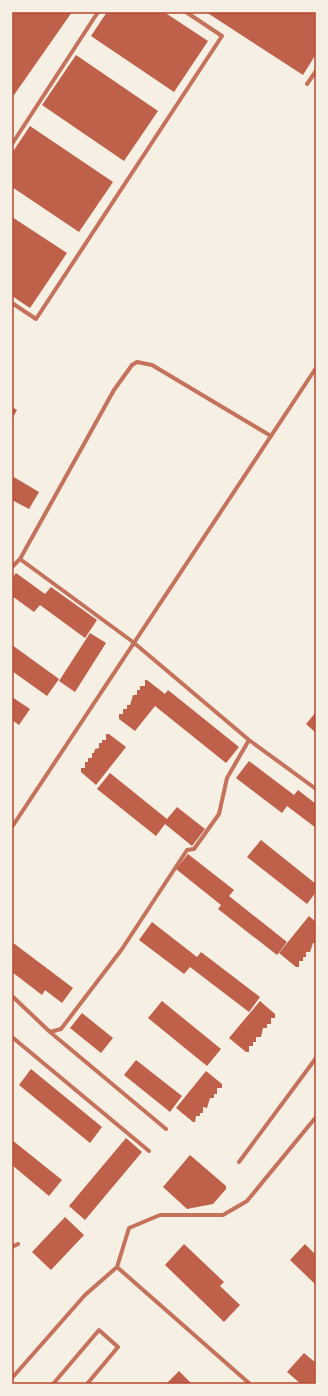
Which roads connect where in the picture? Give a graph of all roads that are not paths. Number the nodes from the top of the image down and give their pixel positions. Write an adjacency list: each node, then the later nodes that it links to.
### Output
1 (98, 12): 5 (street)
2 (186, 12): 6 (street)
3 (316, 71): 4 (street)
4 (307, 84)
5 (12, 144)
6 (12, 304)
7 (316, 368): 8 (street)
8 (271, 436): 9 (street); 11 (street)
9 (20, 559): 10 (street); 11 (street)
10 (12, 567)
11 (133, 642): 12 (street); 14 (street)
12 (249, 740): 13 (street); 16 (street)
13 (316, 789)
14 (12, 827)
15 (12, 996): 16 (street)
16 (50, 1032): 20 (street)
17 (12, 1037): 21 (street)
18 (316, 1058): 22 (street)
19 (316, 1117): 25 (street)
20 (166, 1129)
21 (149, 1151)
22 (239, 1162)
23 (18, 1244): 24 (street)
24 (12, 1247)
25 (117, 1267): 26 (street); 29 (street)
26 (12, 1378)
27 (53, 1384): 28 (street)
28 (87, 1384)
29 (250, 1384)

